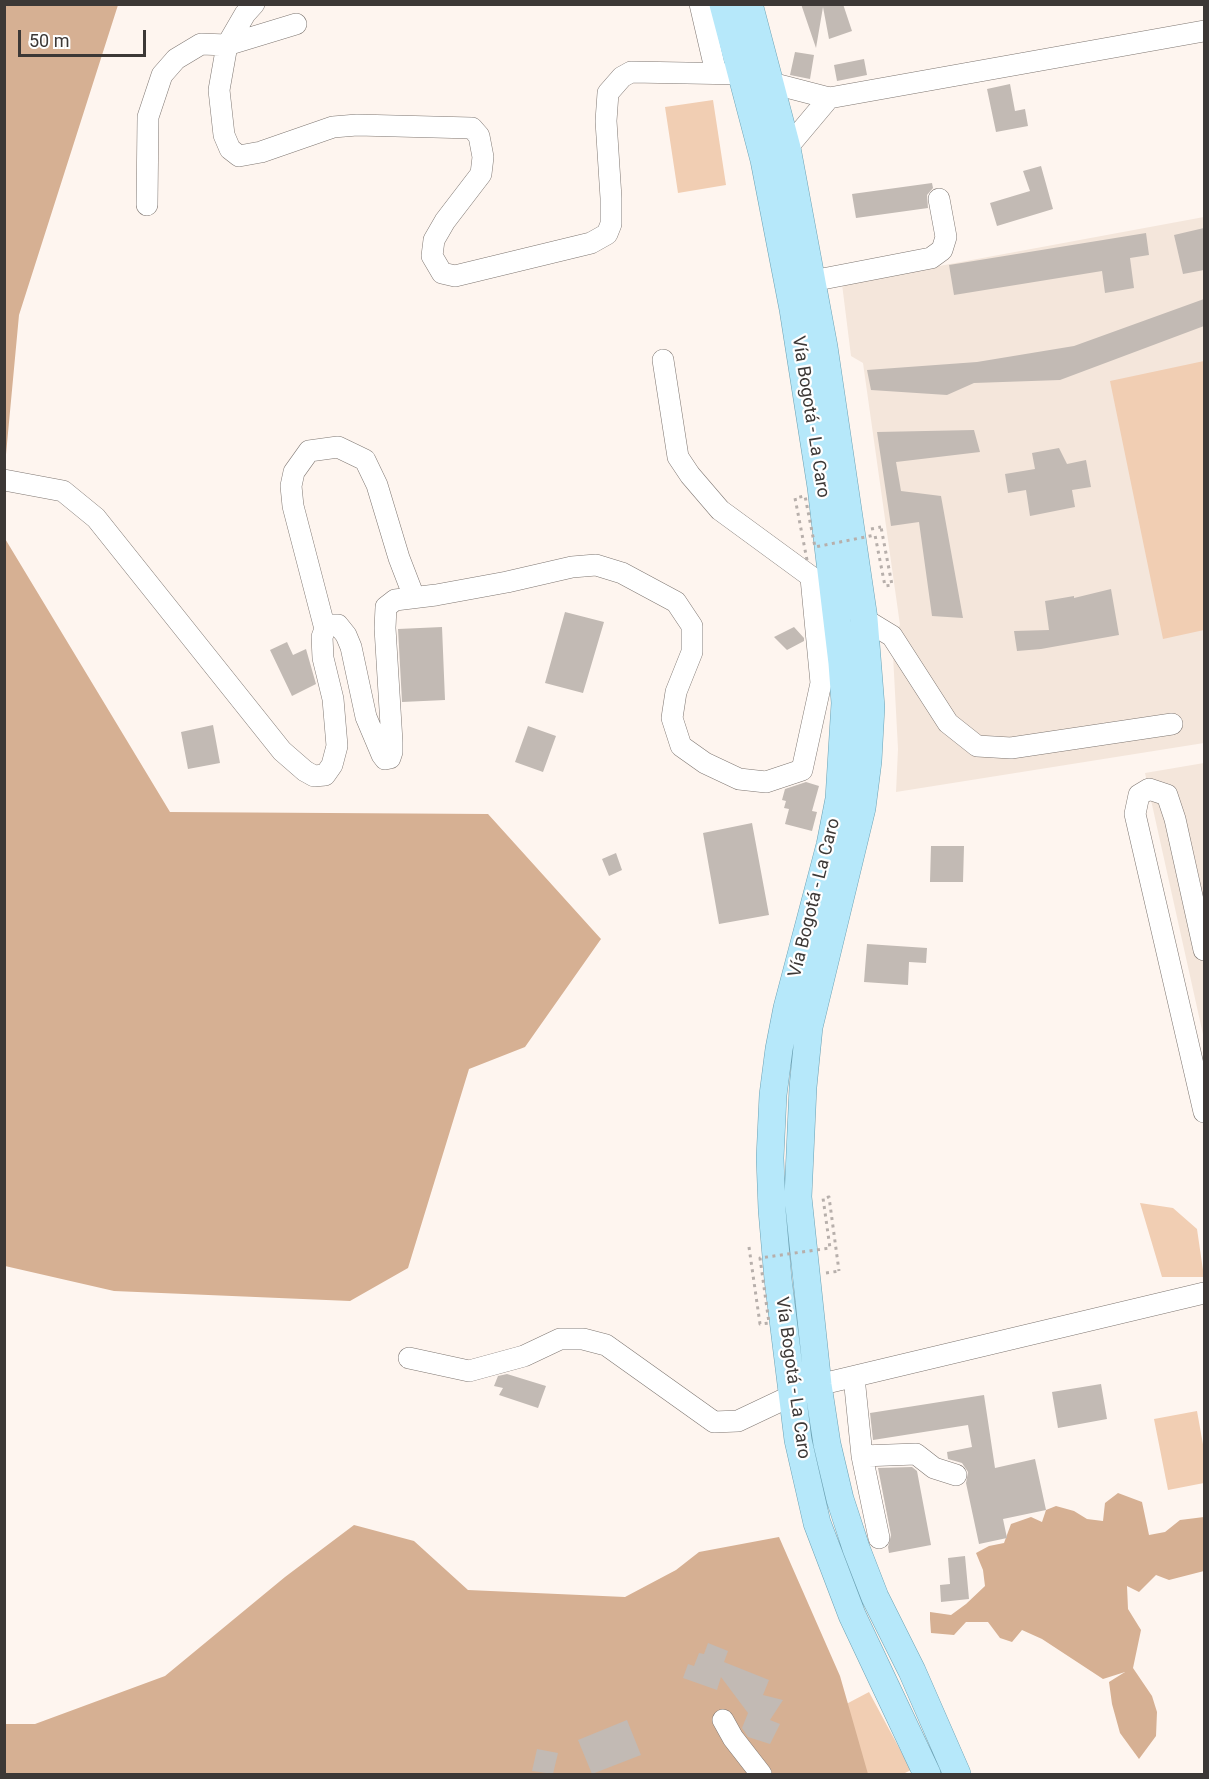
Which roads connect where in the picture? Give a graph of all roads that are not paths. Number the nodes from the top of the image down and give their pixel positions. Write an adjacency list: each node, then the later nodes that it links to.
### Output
1 (254, 4): 7 (street)
2 (700, 4): 8 (street)
3 (723, 4): 8 (main road, Vía Bogotá - La Caro)
4 (749, 4): 9 (main road, Vía Bogotá - La Caro)
5 (296, 24): 7 (street)
6 (1204, 31): 10 (street)
7 (227, 45): 8 (street); 13 (street)
8 (729, 74): 18 (main road, Vía Bogotá - La Caro)
9 (771, 83): 10 (street); 11 (main road, Vía Bogotá - La Caro)
10 (829, 98): 11 (street)
11 (787, 148): 14 (main road, Vía Bogotá - La Caro)
12 (939, 199): 14 (street)
13 (147, 205)
14 (812, 281): 20 (main road, Vía Bogotá - La Caro)
15 (663, 360): 17 (street)
16 (4, 480): 21 (street)
17 (809, 569): 18 (street); 19 (street)
18 (834, 593): 29 (main road, Vía Bogotá - La Caro)
19 (414, 597): 21 (street); 21 (street)
20 (864, 619): 22 (street); 28 (main road, Vía Bogotá - La Caro)
21 (325, 629)
22 (1172, 724)
23 (1204, 950): 24 (street)
24 (1204, 1112)
25 (1204, 1293): 27 (street)
26 (409, 1358): 29 (street)
27 (854, 1377): 28 (street); 30 (street)
28 (818, 1385): 36 (main road, Vía Bogotá - La Caro)
29 (793, 1395): 35 (main road, Vía Bogotá - La Caro)
30 (862, 1456): 31 (street); 32 (street)
31 (956, 1475)
32 (879, 1538)
33 (723, 1720): 34 (street)
34 (761, 1774)
35 (927, 1774)
36 (957, 1774)

